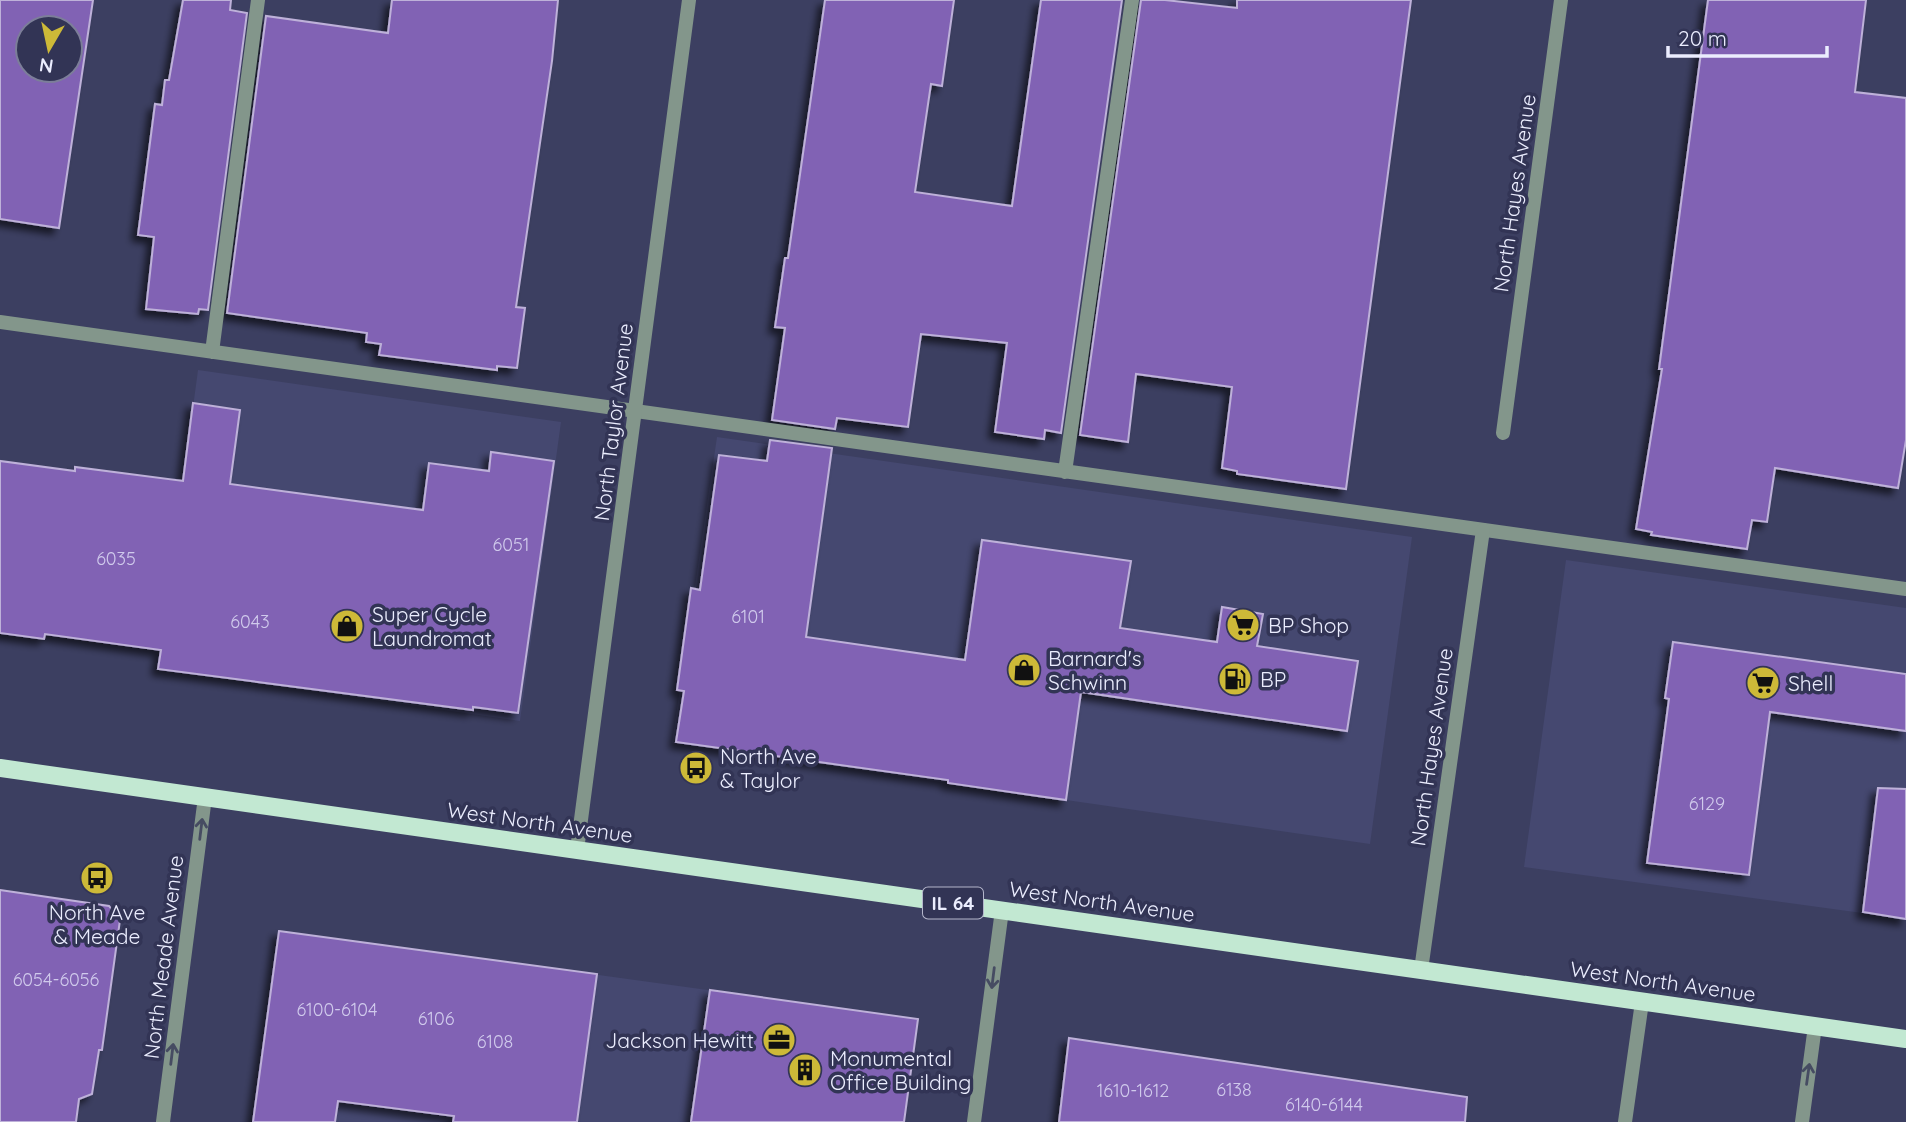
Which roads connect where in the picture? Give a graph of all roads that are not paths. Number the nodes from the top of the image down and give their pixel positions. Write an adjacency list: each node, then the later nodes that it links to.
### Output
1 (258, 0): 6 (street)
2 (689, 0): 7 (street, North Taylor Avenue)
3 (1132, 0): 9 (street)
4 (1561, 0): 8 (street, North Hayes Avenue)
5 (0, 322): 6 (street)
6 (212, 352): 7 (street)
7 (635, 412): 9 (street); 14 (street, North Taylor Avenue)
8 (1503, 432)
9 (1065, 472): 10 (street)
10 (1482, 530): 11 (street); 16 (street, North Hayes Avenue)
11 (1906, 589)
12 (0, 768): 13 (main road, West North Avenue / IL 64)
13 (205, 797): 14 (main road, West North Avenue / IL 64); 20 (street, North Meade Avenue, one-way to 13)
14 (577, 850): 15 (main road, West North Avenue / IL 64)
15 (1002, 910): 16 (main road, West North Avenue / IL 64); 21 (street, one-way to 21)
16 (1422, 970): 17 (main road, West North Avenue / IL 64)
17 (1642, 1002): 18 (main road, West North Avenue / IL 64); 22 (street)
18 (1815, 1026): 19 (main road, West North Avenue / IL 64); 23 (street, one-way to 18)
19 (1906, 1039)
20 (163, 1122)
21 (974, 1122)
22 (1625, 1122)
23 (1802, 1122)

